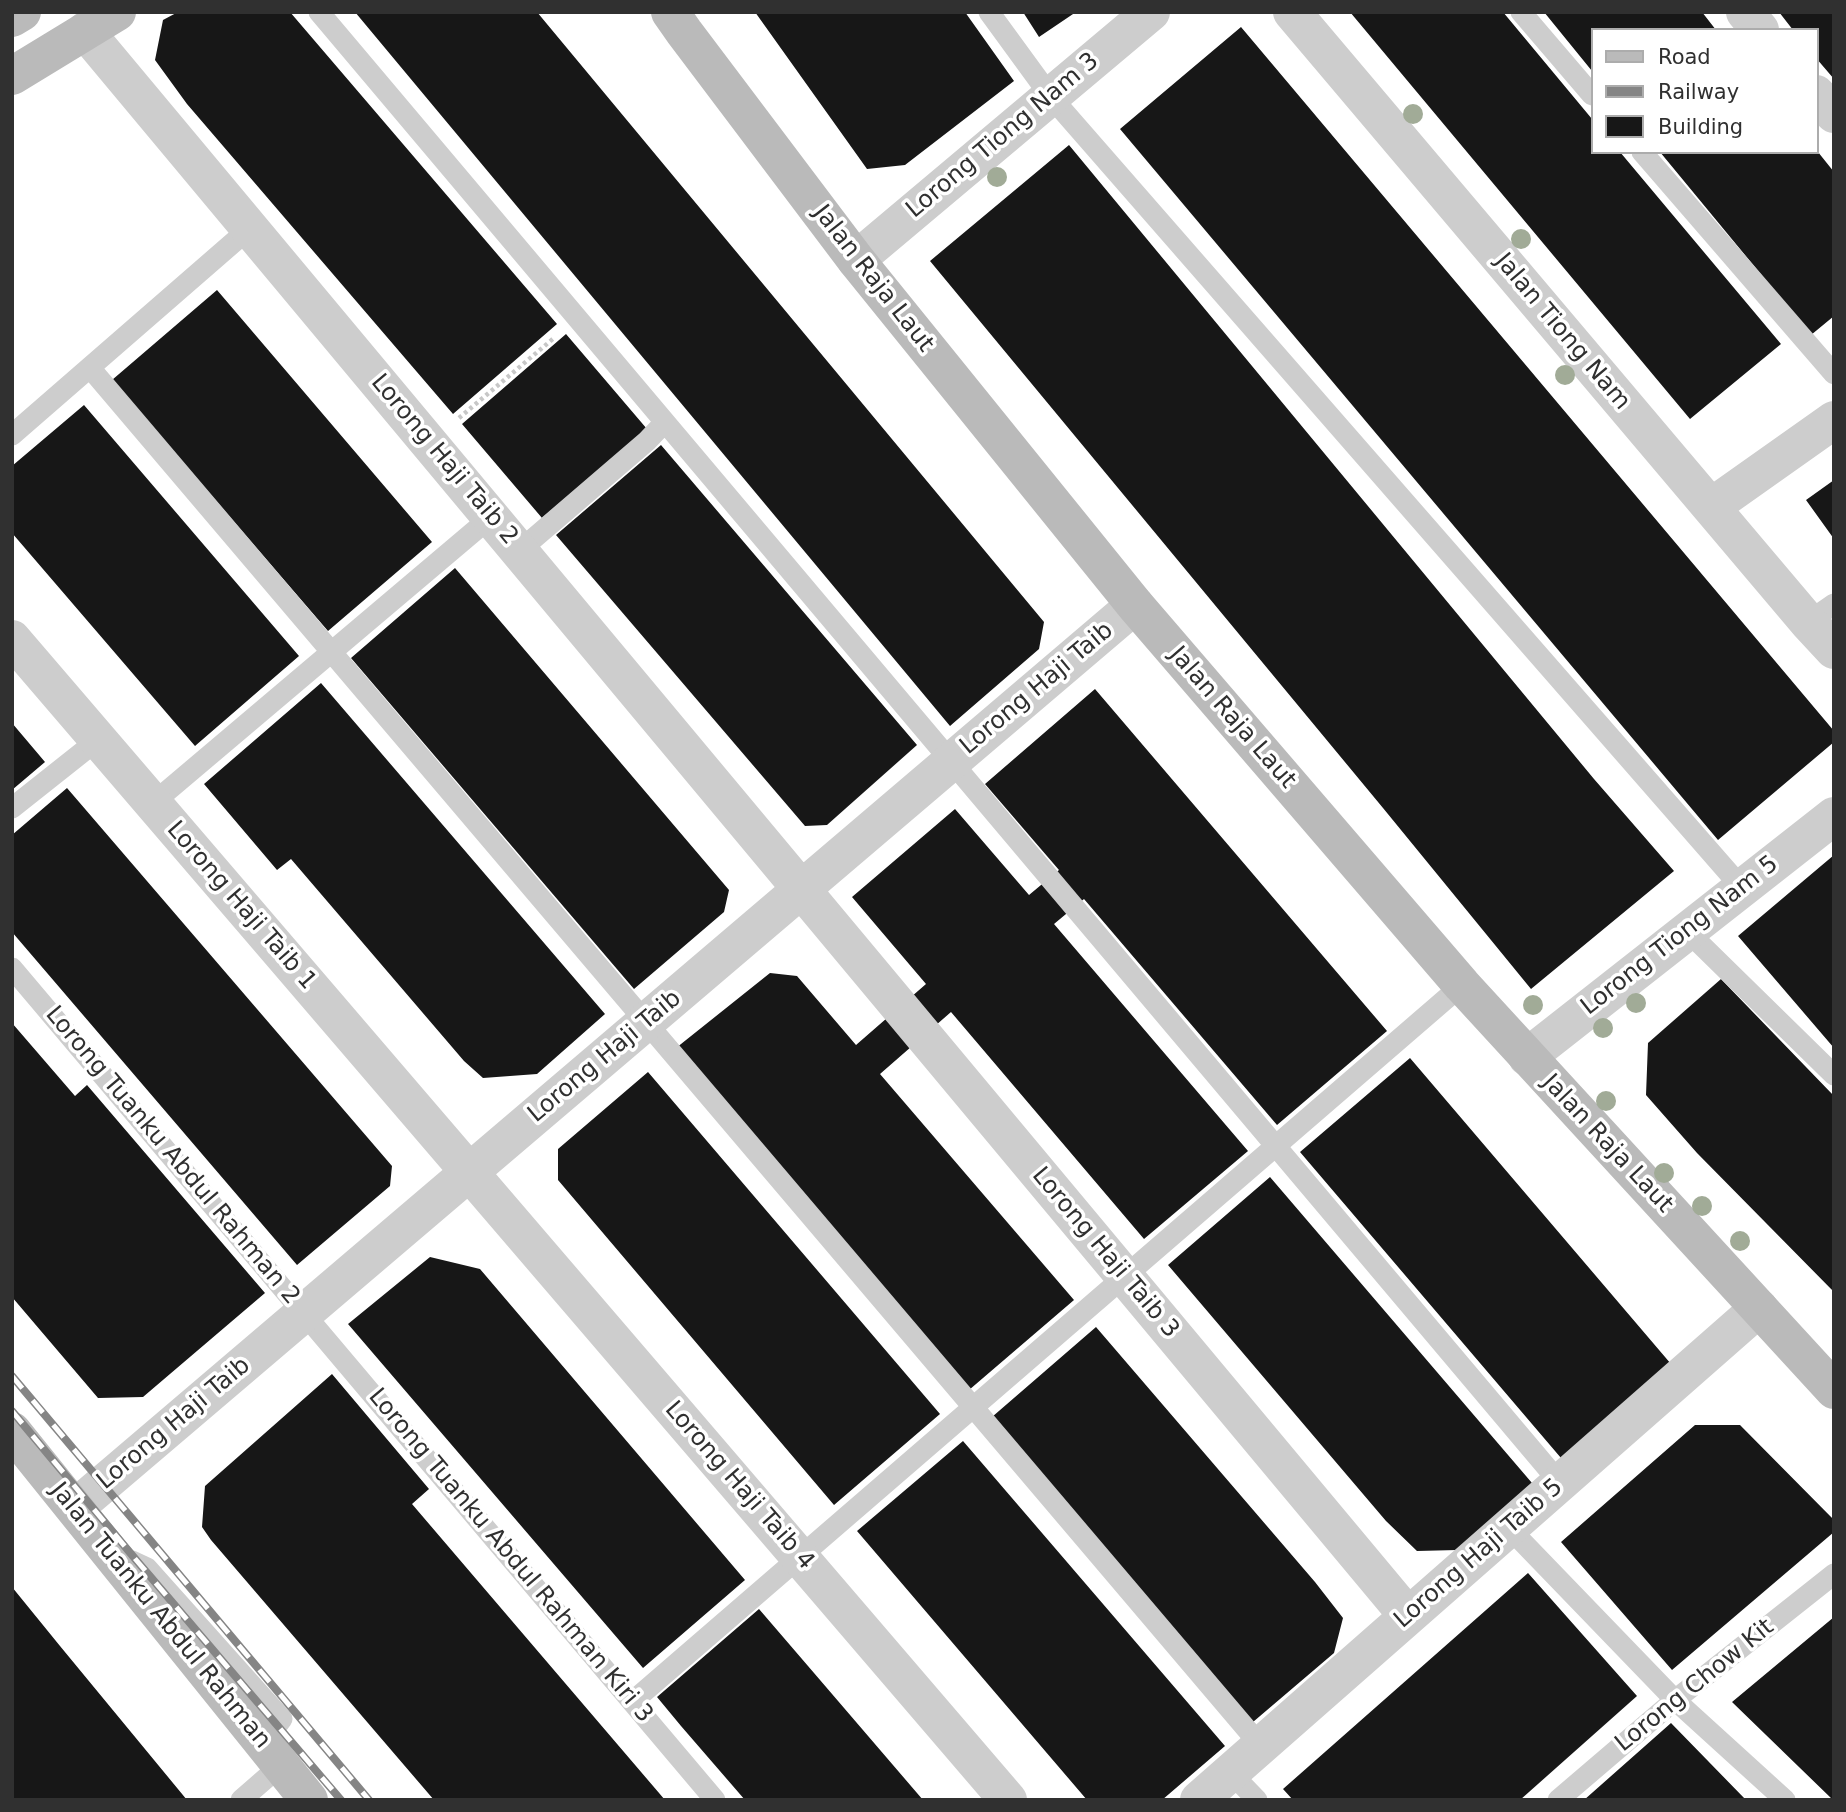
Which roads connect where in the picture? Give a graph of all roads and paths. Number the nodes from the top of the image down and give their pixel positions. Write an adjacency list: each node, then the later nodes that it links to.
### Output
1 (22, 12): 9 (main road)
2 (318, 12): 20 (lane)
3 (670, 12): 19 (main road, Jalan Raja Laut)
4 (989, 12): 15 (lane)
5 (1151, 12): 15 (street, Lorong Tiong Nam 3)
6 (1292, 12): 27 (street, Jalan Tiong Nam)
7 (1521, 12): 13 (lane)
8 (1745, 12): 11 (street)
9 (12, 18)
10 (101, 22): 12 (main road); 18 (street, Lorong Haji Taib 2)
11 (1758, 28)
12 (12, 76)
13 (1590, 93)
14 (1818, 96): 16 (street)
15 (1051, 97): 19 (street, Lorong Tiong Nam 3); 40 (lane)
16 (1834, 114)
17 (1644, 154): 22 (lane)
18 (250, 228): 21 (lane); 28 (street, Lorong Haji Taib 2)
19 (856, 260): 30 (main road, Jalan Raja Laut)
20 (577, 319): 23 (path); 25 (lane)
21 (90, 369): 26 (lane); 34 (lane)
22 (1834, 374)
23 (457, 419)
24 (1834, 420): 27 (street)
25 (665, 422): 29 (lane); 36 (lane)
26 (12, 435)
27 (1711, 507): 31 (street, Jalan Tiong Nam)
28 (491, 517): 29 (street, Lorong Haji Taib 2); 34 (lane)
29 (519, 551): 41 (street, Lorong Haji Taib 2)
30 (1135, 605): 36 (street, Lorong Haji Taib); 44 (main road, Jalan Raja Laut)
31 (1821, 613): 33 (street, Jalan Tiong Nam)
32 (12, 639): 35 (street, Lorong Haji Taib 1)
33 (1834, 650)
34 (332, 652): 37 (lane); 45 (lane)
35 (99, 739): 37 (street, Lorong Haji Taib 1); 38 (lane)
36 (951, 762): 41 (street, Lorong Haji Taib); 48 (lane)
37 (153, 803): 49 (street, Lorong Haji Taib 1)
38 (12, 808)
39 (1834, 816): 40 (street, Lorong Tiong Nam 5)
40 (1742, 888): 42 (street, Lorong Tiong Nam 5)
41 (802, 890): 45 (street, Lorong Haji Taib); 50 (street, Lorong Haji Taib 3)
42 (1687, 931): 46 (street, Lorong Tiong Nam 5); 47 (lane)
43 (12, 968): 52 (lane, Lorong Tuanku Abdul Rahman 2)
44 (1462, 985): 46 (main road, Jalan Raja Laut); 48 (lane)
45 (646, 1022): 49 (street, Lorong Haji Taib); 54 (lane)
46 (1527, 1058): 51 (main road, Jalan Raja Laut)
47 (1834, 1075)
48 (1275, 1146): 50 (lane); 56 (lane)
49 (470, 1172): 52 (street, Lorong Haji Taib); 59 (street, Lorong Haji Taib 4)
50 (1124, 1277): 54 (lane); 61 (street, Lorong Haji Taib 3)
51 (1759, 1308): 53 (main road, Jalan Raja Laut); 56 (street, Lorong Haji Taib 5)
52 (304, 1313): 57 (street, Lorong Haji Taib); 63 (lane, Lorong Tuanku Abdul Rahman Kiri 3)
53 (1833, 1388)
54 (973, 1407): 59 (lane); 64 (lane)
55 (12, 1431): 57 (main road, Jalan Tuanku Abdul Rahman)
56 (1560, 1483): 58 (street, Lorong Haji Taib 5)
57 (75, 1508): 65 (main road, Jalan Tuanku Abdul Rahman)
58 (1509, 1528): 61 (street, Lorong Haji Taib 5); 62 (lane)
59 (800, 1557): 63 (lane); 70 (street, Lorong Haji Taib 4)
60 (1834, 1574): 62 (lane, Lorong Chow Kit)
61 (1408, 1616): 64 (street, Lorong Haji Taib 5)
62 (1675, 1700): 73 (lane, Lorong Chow Kit); 74 (lane)
63 (632, 1702): 69 (lane, Lorong Tuanku Abdul Rahman Kiri 3)
64 (1261, 1746): 66 (street, Lorong Haji Taib 5)
65 (271, 1755): 67 (lane); 68 (main road, Jalan Tuanku Abdul Rahman)
66 (1230, 1772): 71 (street, Lorong Haji Taib 5); 72 (lane)
67 (241, 1800)
68 (309, 1800)
69 (715, 1800)
70 (1008, 1800)
71 (1199, 1800)
72 (1257, 1800)
73 (1558, 1800)
74 (1785, 1800)

